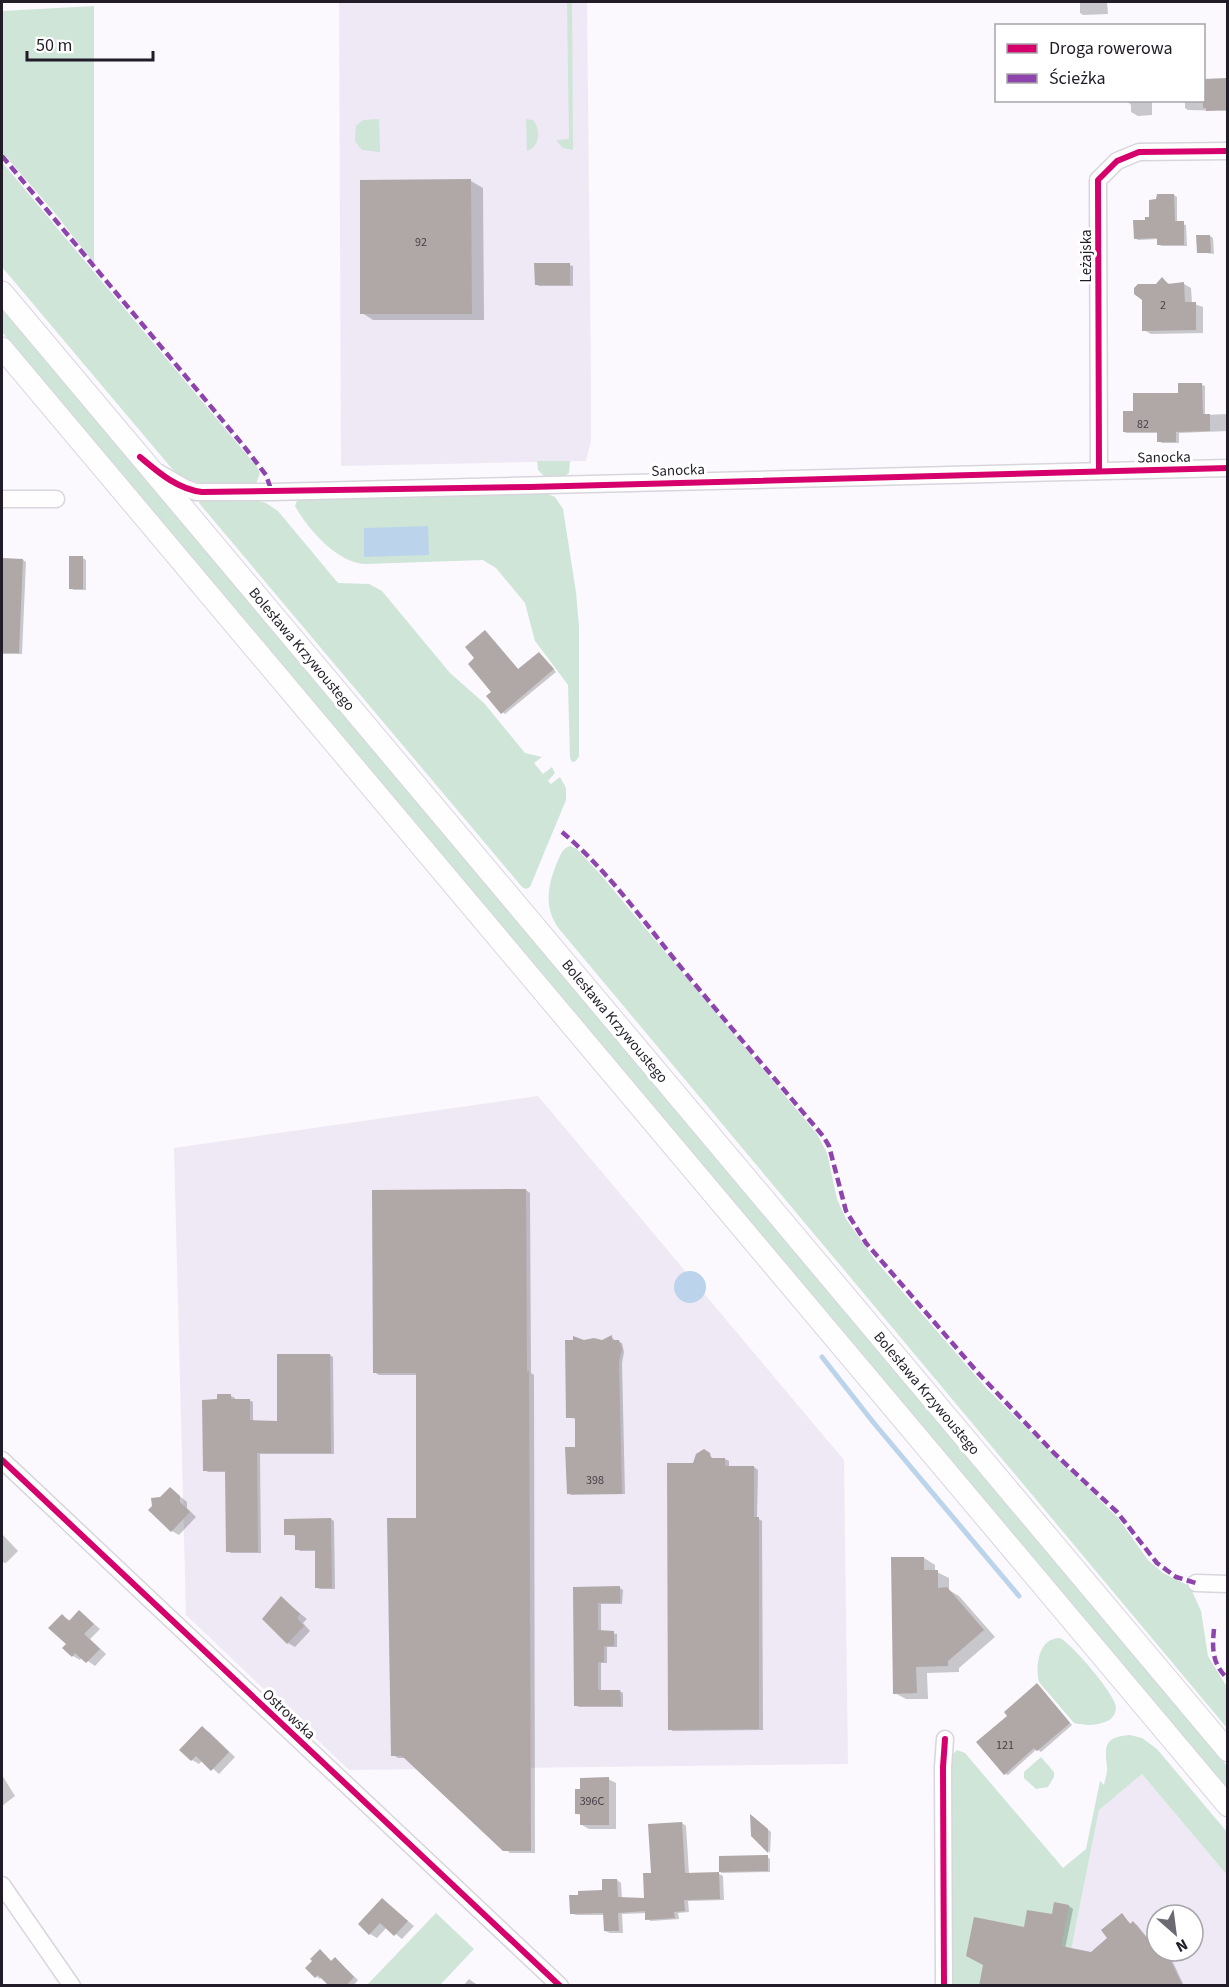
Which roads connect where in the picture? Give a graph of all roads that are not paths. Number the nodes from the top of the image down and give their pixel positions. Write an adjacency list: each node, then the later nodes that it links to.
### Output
1 (1227, 151): 6 (street, Leżajska)
2 (2, 292): 4 (main road, Bolesława Krzywoustego)
3 (2, 348): 14 (main road)
4 (140, 457): 6 (street, Sanocka); 13 (main road, Bolesława Krzywoustego)
5 (1227, 468): 6 (street, Sanocka)
6 (1099, 471)
7 (2, 499): 8 (street)
8 (56, 499)
9 (2, 1460): 17 (street, Ostrowska)
10 (1196, 1583): 11 (street)
11 (1227, 1584)
12 (945, 1740): 18 (street)
13 (1227, 1750)
14 (1227, 1806)
15 (2, 1885): 16 (street)
16 (72, 1986)
17 (560, 1986)
18 (944, 1986)

